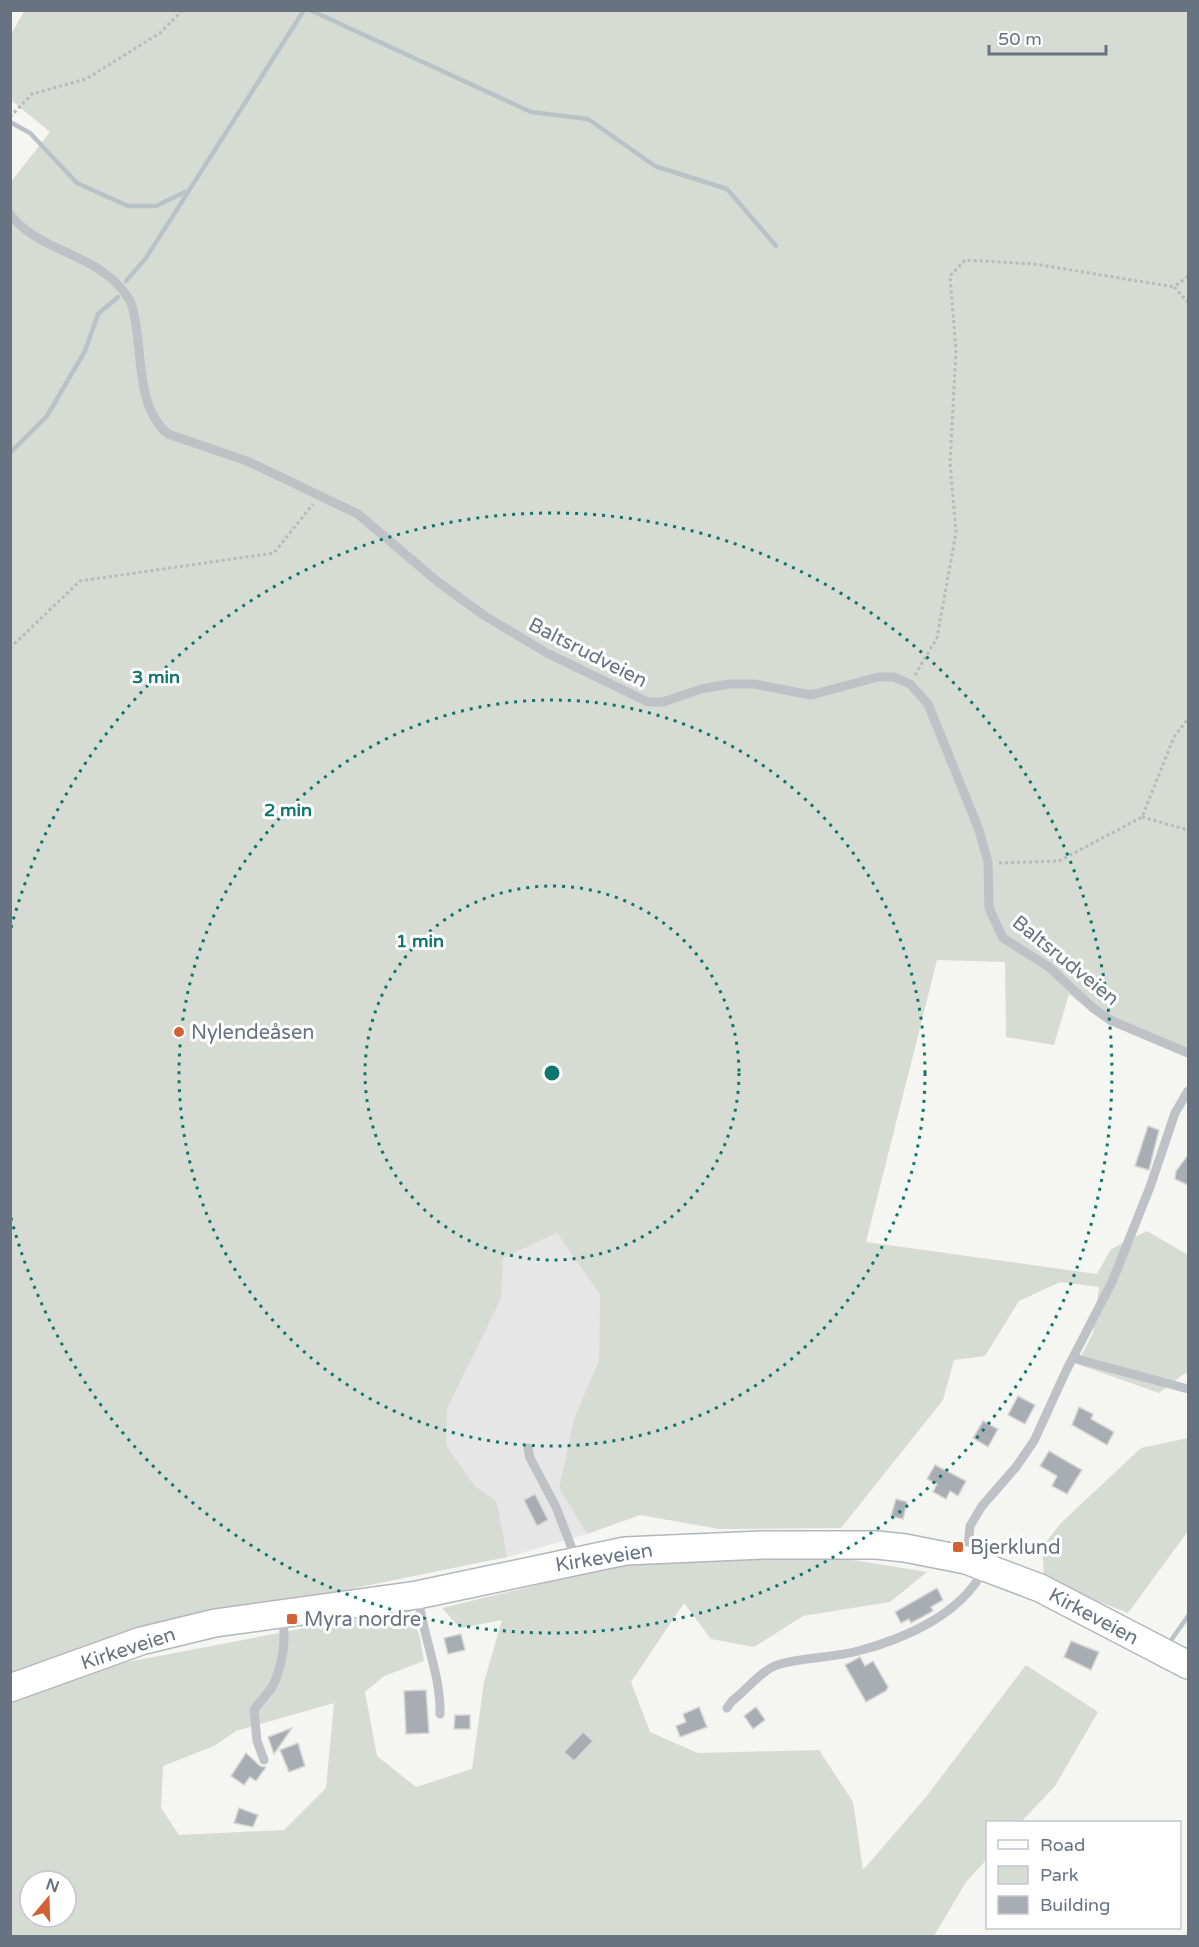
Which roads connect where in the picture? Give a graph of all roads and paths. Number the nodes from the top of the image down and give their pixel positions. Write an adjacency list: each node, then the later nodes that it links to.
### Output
1 (183, 10): 2 (path)
2 (11, 116)
3 (10, 214): 7 (lane, Baltsrudveien)
4 (1188, 276): 5 (path)
5 (1174, 287): 6 (path); 9 (path)
6 (1188, 302)
7 (320, 495): 8 (path); 9 (lane, Baltsrudveien)
8 (10, 648)
9 (910, 684): 13 (lane, Baltsrudveien)
10 (1188, 719): 11 (path)
11 (1142, 818): 12 (path); 13 (path)
12 (1188, 830)
13 (988, 862): 14 (lane, Baltsrudveien)
14 (1188, 1053)
15 (1188, 1091): 16 (lane)
16 (1073, 1358): 17 (lane); 20 (lane)
17 (1188, 1389)
18 (528, 1448): 19 (lane)
19 (576, 1559): 20 (main road, Kirkeveien); 21 (main road, Kirkeveien)
20 (976, 1563): 23 (main road, Kirkeveien); 25 (lane)
21 (417, 1595): 22 (main road, Kirkeveien); 26 (lane)
22 (281, 1614): 24 (main road, Kirkeveien); 27 (lane)
23 (1188, 1665)
24 (10, 1688)
25 (727, 1708)
26 (440, 1714)
27 (264, 1760)

